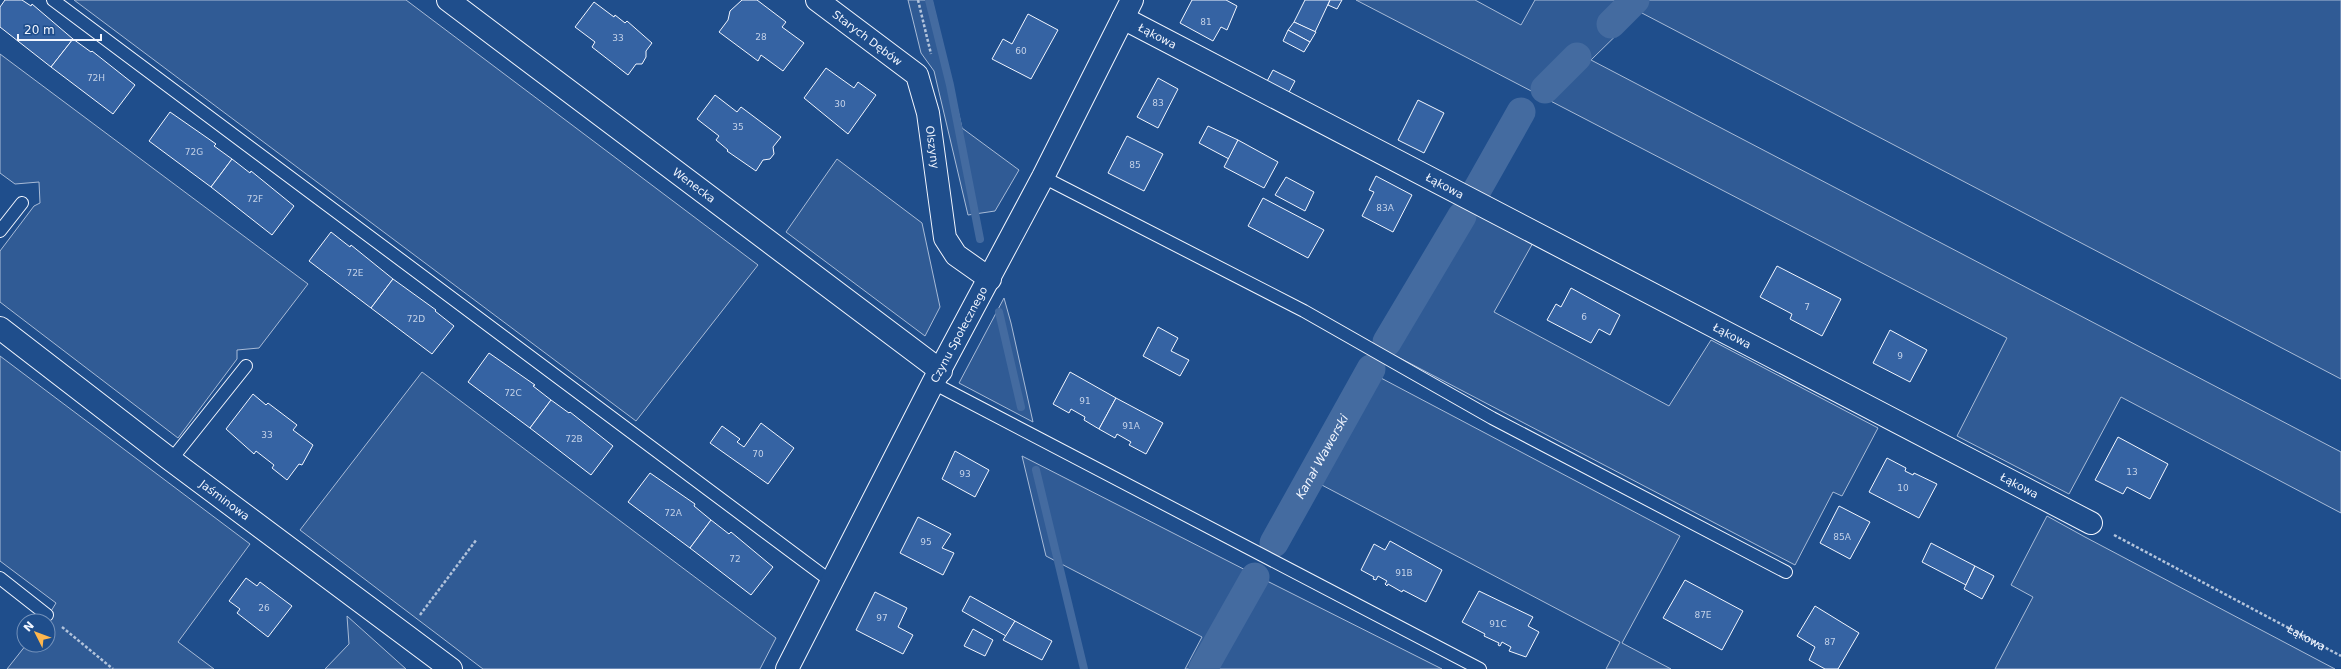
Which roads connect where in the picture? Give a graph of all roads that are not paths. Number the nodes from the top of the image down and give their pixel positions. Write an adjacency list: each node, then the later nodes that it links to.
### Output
1 (53, 0): 17 (lane)
2 (448, 0): 12 (street, Wenecka)
3 (817, 0): 5 (street, Starych Dębów)
4 (1128, 9): 6 (street, Czynu Społecznego); 14 (street, Łąkowa)
5 (917, 75): 9 (street, Olszyny)
6 (1043, 177): 9 (street, Czynu Społecznego); 15 (lane)
7 (22, 203): 8 (lane)
8 (0, 231)
9 (990, 278): 12 (street, Czynu Społecznego)
10 (0, 328): 13 (street, Jaśminowa)
11 (246, 366): 13 (lane)
12 (937, 377): 17 (street, Czynu Społecznego); 21 (lane)
13 (171, 460): 19 (street, Jaśminowa)
14 (2091, 523)
15 (1786, 572)
16 (0, 578): 18 (lane)
17 (832, 582): 20 (street, Czynu Społecznego)
18 (44, 613)
19 (451, 669)
20 (787, 669)
21 (1480, 669)

